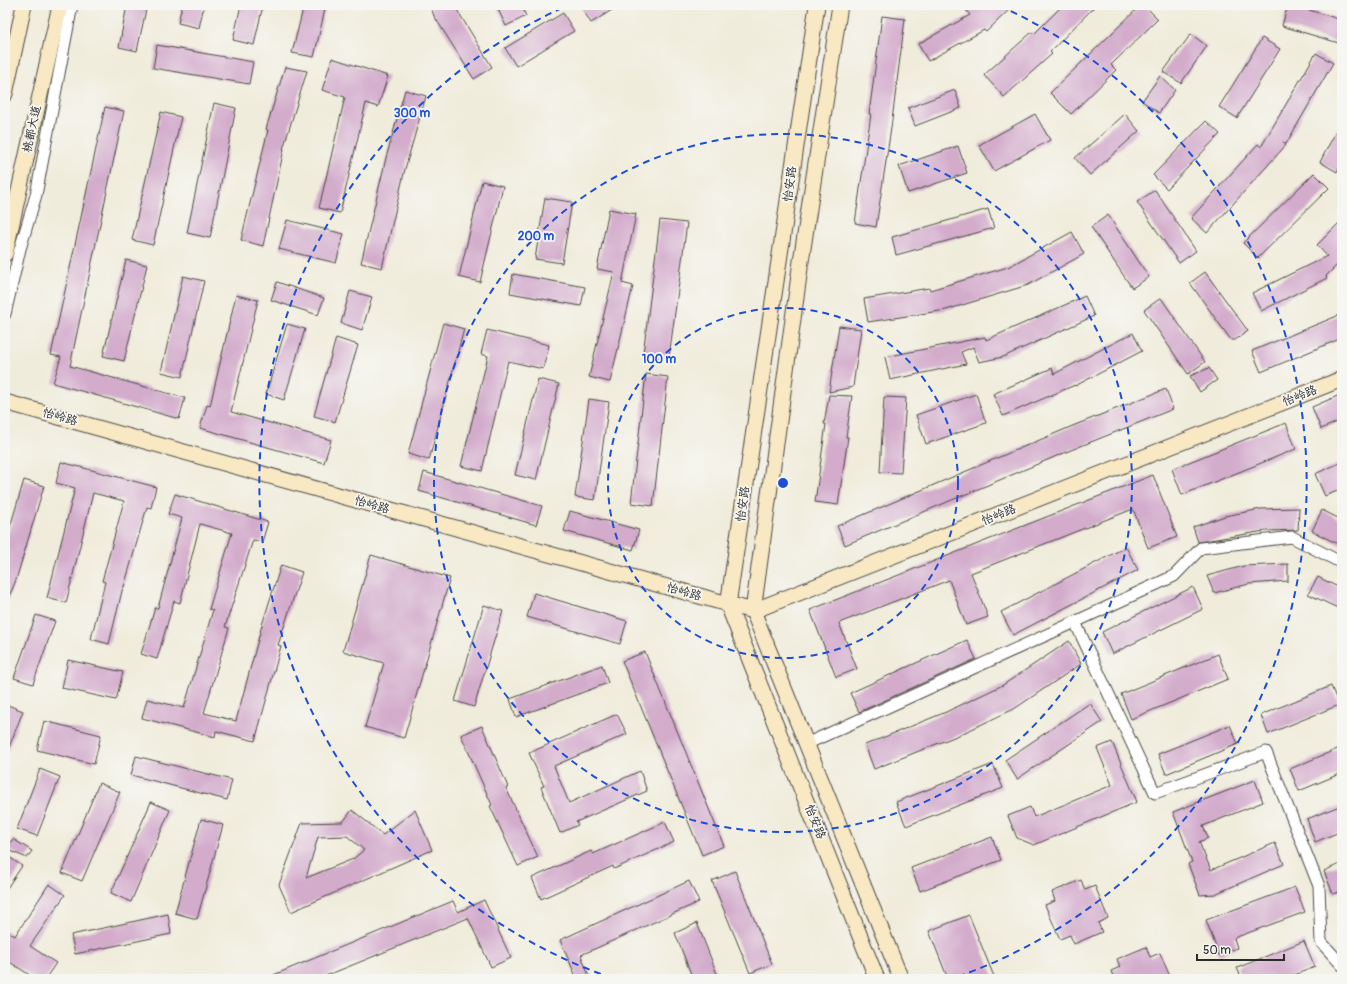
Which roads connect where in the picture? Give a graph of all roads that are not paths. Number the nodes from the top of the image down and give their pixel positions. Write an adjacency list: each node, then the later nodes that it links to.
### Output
1 (24, 5): 6 (street)
2 (60, 5): 7 (street, 桃都大道)
3 (72, 5): 8 (street)
4 (817, 5): 12 (street, 怡安路)
5 (840, 5): 13 (street, 怡安路)
6 (5, 94)
7 (5, 254)
8 (5, 314)
9 (1342, 379): 13 (street, 怡岭路)
10 (5, 402): 12 (street, 怡岭路)
11 (1342, 563): 14 (street)
12 (728, 604): 13 (street, 怡岭路); 17 (street, 怡安路)
13 (753, 612): 15 (street, 怡安路)
14 (1075, 622): 15 (street); 16 (street)
15 (806, 744): 18 (street, 怡安路)
16 (1342, 965)
17 (877, 979)
18 (901, 979)

